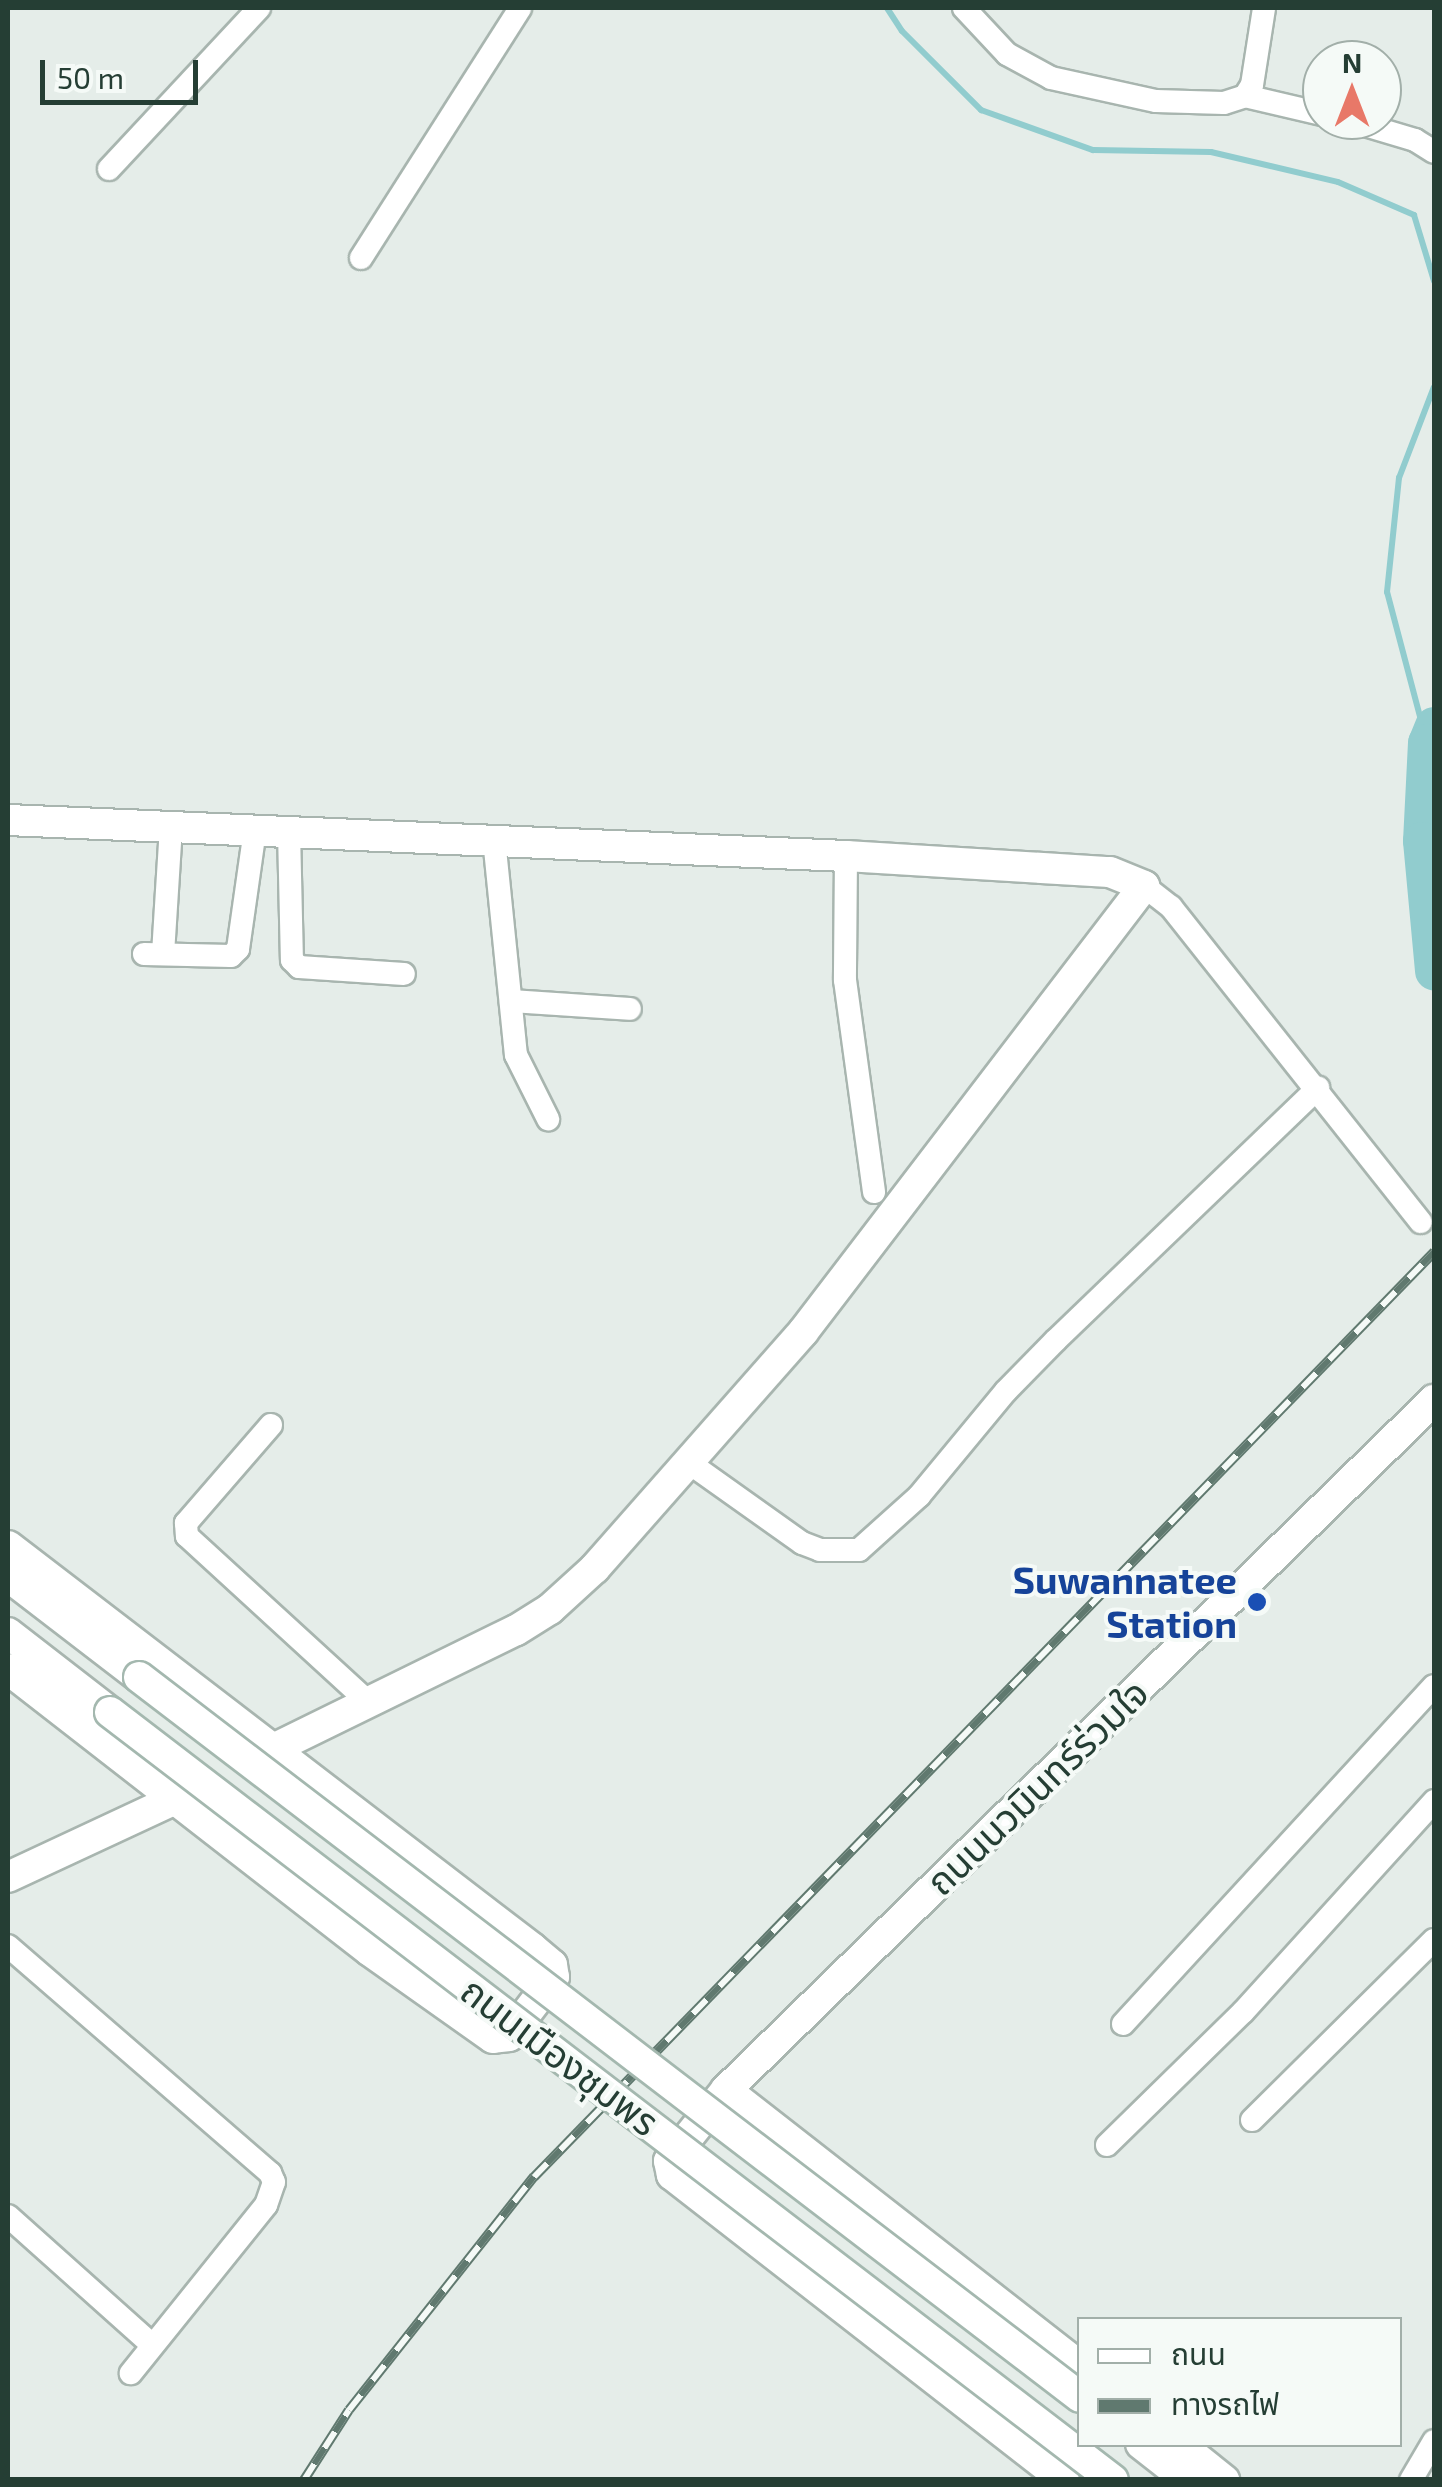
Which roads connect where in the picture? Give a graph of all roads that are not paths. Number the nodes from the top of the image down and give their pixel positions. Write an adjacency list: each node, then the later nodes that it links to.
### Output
1 (259, 8): 9 (street)
2 (520, 8): 10 (street)
3 (964, 8): 5 (street)
4 (1264, 8): 5 (street)
5 (1245, 96): 6 (street)
6 (1302, 109)
7 (1402, 136): 8 (street)
8 (1434, 152)
9 (108, 169)
10 (361, 258)
11 (8, 820): 12 (main road)
12 (170, 827): 13 (main road); 13 (street)
13 (254, 830): 14 (main road)
14 (289, 832): 15 (main road); 18 (street)
15 (494, 840): 16 (main road); 19 (street)
16 (846, 856): 17 (main road); 23 (street)
17 (1144, 886): 21 (street); 27 (main road)
18 (404, 974)
19 (511, 1001): 20 (street); 22 (street)
20 (630, 1009)
21 (1318, 1088): 24 (street); 27 (street)
22 (548, 1119)
23 (874, 1192)
24 (1421, 1222)
25 (1434, 1400): 41 (main road, ถนนนวมินทร์ร่วมใจ)
26 (271, 1425): 33 (street)
27 (688, 1462): 33 (main road)
28 (8, 1546): 34 (main road)
29 (8, 1576): 48 (main road, ถนนเมืองชุมพร, bridge)
30 (8, 1633): 53 (main road, ถนนเมืองชุมพร, bridge)
31 (8, 1669): 35 (main road)
32 (1434, 1686): 40 (street)
33 (368, 1702): 34 (main road)
34 (271, 1750): 35 (main road)
35 (173, 1800): 37 (main road)
36 (1434, 1801): 43 (street)
37 (8, 1877)
38 (1434, 1940): 42 (street)
39 (8, 1946): 45 (street)
40 (1123, 2024)
41 (726, 2090): 46 (main road); 52 (main road, ถนนนวมินทร์ร่วมใจ)
42 (1252, 2120)
43 (1106, 2145)
44 (8, 2216): 45 (street)
45 (151, 2344): 47 (street)
46 (1077, 2365)
47 (131, 2373)
48 (1077, 2395)
49 (1434, 2441): 56 (street)
50 (1146, 2447): 54 (main road)
51 (1183, 2447): 55 (main road)
52 (1064, 2480)
53 (1113, 2480)
54 (1187, 2480)
55 (1224, 2480)
56 (1410, 2480)

